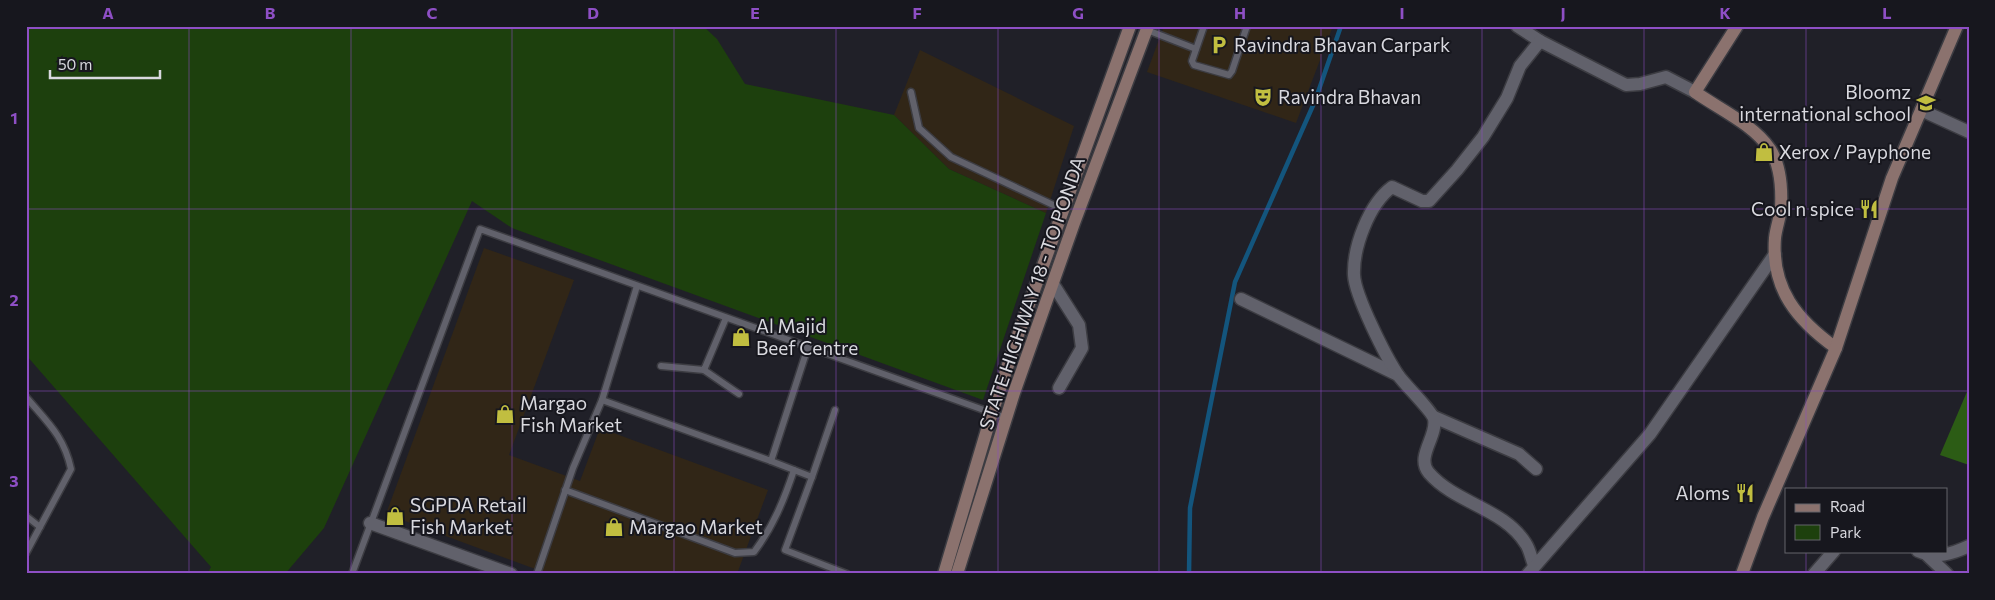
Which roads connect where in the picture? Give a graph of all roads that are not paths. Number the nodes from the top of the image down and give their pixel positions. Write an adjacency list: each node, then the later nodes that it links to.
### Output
1 (1130, 26): 14 (main road, STATE HIGHWAY 18 - TO PONDA)
2 (1204, 26): 9 (lane)
3 (1247, 26): 9 (lane)
4 (1516, 26): 8 (street)
5 (1737, 26): 11 (main road)
6 (1957, 26): 12 (main road)
7 (1148, 28): 9 (lane); 16 (main road, STATE HIGHWAY 18 - TO PONDA)
8 (1540, 41): 11 (street); 24 (street)
9 (1196, 49)
10 (911, 92): 14 (lane)
11 (1695, 92): 15 (main road)
12 (1922, 110): 13 (street); 21 (main road)
13 (1969, 132)
14 (1064, 210): 30 (main road, STATE HIGHWAY 18 - TO PONDA)
15 (1775, 254): 21 (main road); 45 (street)
16 (1053, 284): 25 (street); 32 (main road, STATE HIGHWAY 18 - TO PONDA)
17 (637, 286): 19 (lane); 28 (lane); 39 (lane)
18 (1241, 299): 24 (street)
19 (726, 318): 20 (lane); 23 (lane)
20 (808, 347): 30 (lane); 33 (lane)
21 (1836, 348): 52 (main road)
22 (661, 366): 23 (lane)
23 (704, 370): 26 (lane)
24 (1398, 375): 31 (street)
25 (1059, 388)
26 (739, 394)
27 (26, 397): 40 (lane)
28 (602, 400): 33 (lane); 37 (lane)
29 (835, 410): 36 (lane)
30 (992, 414): 32 (lane); 50 (main road, STATE HIGHWAY 18 - TO PONDA)
31 (1434, 417): 34 (street); 45 (street)
32 (1006, 419): 51 (main road, STATE HIGHWAY 18 - TO PONDA)
33 (771, 461): 35 (lane)
34 (1536, 469)
35 (794, 470): 36 (lane); 37 (lane)
36 (812, 477): 49 (lane)
37 (565, 490): 48 (lane)
38 (26, 516): 40 (lane)
39 (370, 523): 46 (lane); 47 (street)
40 (40, 527): 43 (lane)
41 (1969, 546): 44 (street)
42 (1833, 552): 53 (street)
43 (26, 553)
44 (1923, 554): 54 (street)
45 (1531, 569)
46 (352, 574)
47 (511, 574)
48 (537, 574)
49 (847, 574)
50 (944, 574)
51 (957, 574)
52 (1742, 574)
53 (1814, 574)
54 (1948, 574)

